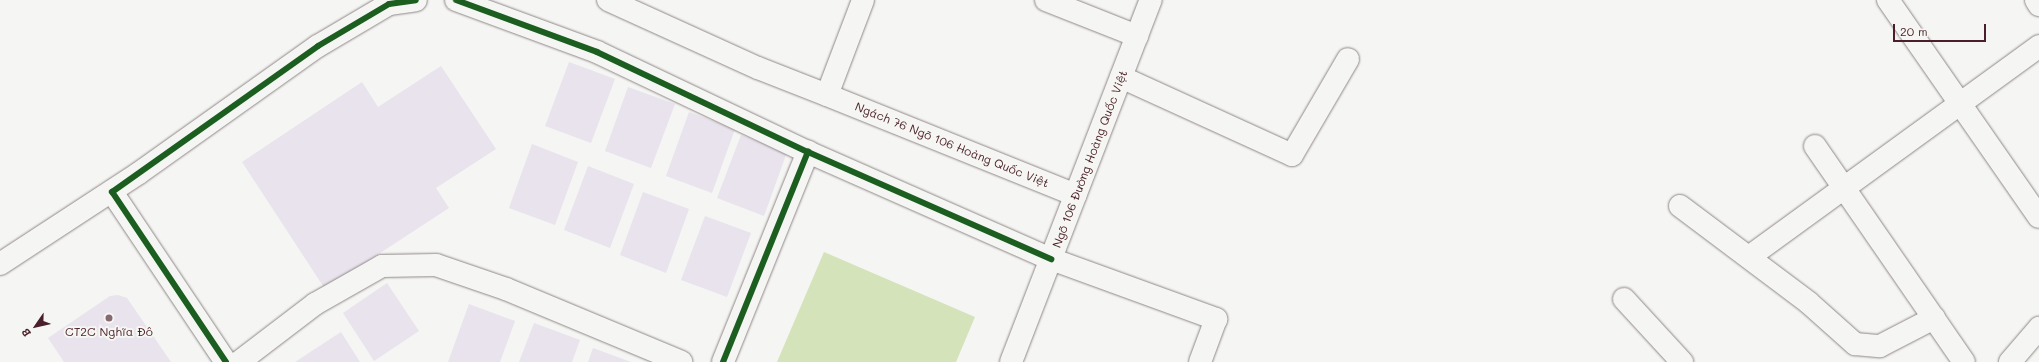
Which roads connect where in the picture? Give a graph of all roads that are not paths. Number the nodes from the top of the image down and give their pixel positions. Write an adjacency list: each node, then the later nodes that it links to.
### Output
1 (416, 0): 19 (street)
2 (456, 0): 17 (street)
3 (608, 0): 14 (street, Ngách 76 Ngõ 106 Hoàng Quốc Việt)
4 (863, 0): 14 (street)
5 (1046, 0): 10 (street)
6 (1151, 0): 10 (street, Ngõ 106 Đường Hoàng Quốc Việt)
7 (1888, 0): 15 (street)
8 (2036, 0): 9 (street)
9 (2039, 5)
10 (1137, 36): 13 (street, Ngõ 106 Đường Hoàng Quốc Việt)
11 (2039, 46): 15 (street)
12 (1348, 59): 13 (street)
13 (1121, 78): 20 (street, Ngõ 106 Đường Hoàng Quốc Việt)
14 (827, 95): 20 (street, Ngách 76 Ngõ 106 Hoàng Quốc Việt)
15 (1959, 104): 18 (street); 22 (street)
16 (1816, 146): 18 (street)
17 (808, 152): 24 (street); 32 (street)
18 (1845, 189): 23 (street); 27 (street)
19 (112, 192): 25 (street); 29 (street)
20 (1076, 195): 24 (street, Ngõ 106 Đường Hoàng Quốc Việt)
21 (1680, 206): 23 (street)
22 (2039, 218)
23 (1749, 257): 27 (street)
24 (1051, 259): 33 (street, Ngõ 106 Đường Hoàng Quốc Việt); 34 (street)
25 (0, 264)
26 (1624, 299): 35 (street)
27 (1934, 318): 36 (street)
28 (2039, 328): 37 (street)
29 (226, 362)
30 (239, 362): 31 (street)
31 (681, 362)
32 (723, 362)
33 (1011, 362)
34 (1200, 362)
35 (1682, 362)
36 (1964, 362)
37 (2010, 362)

